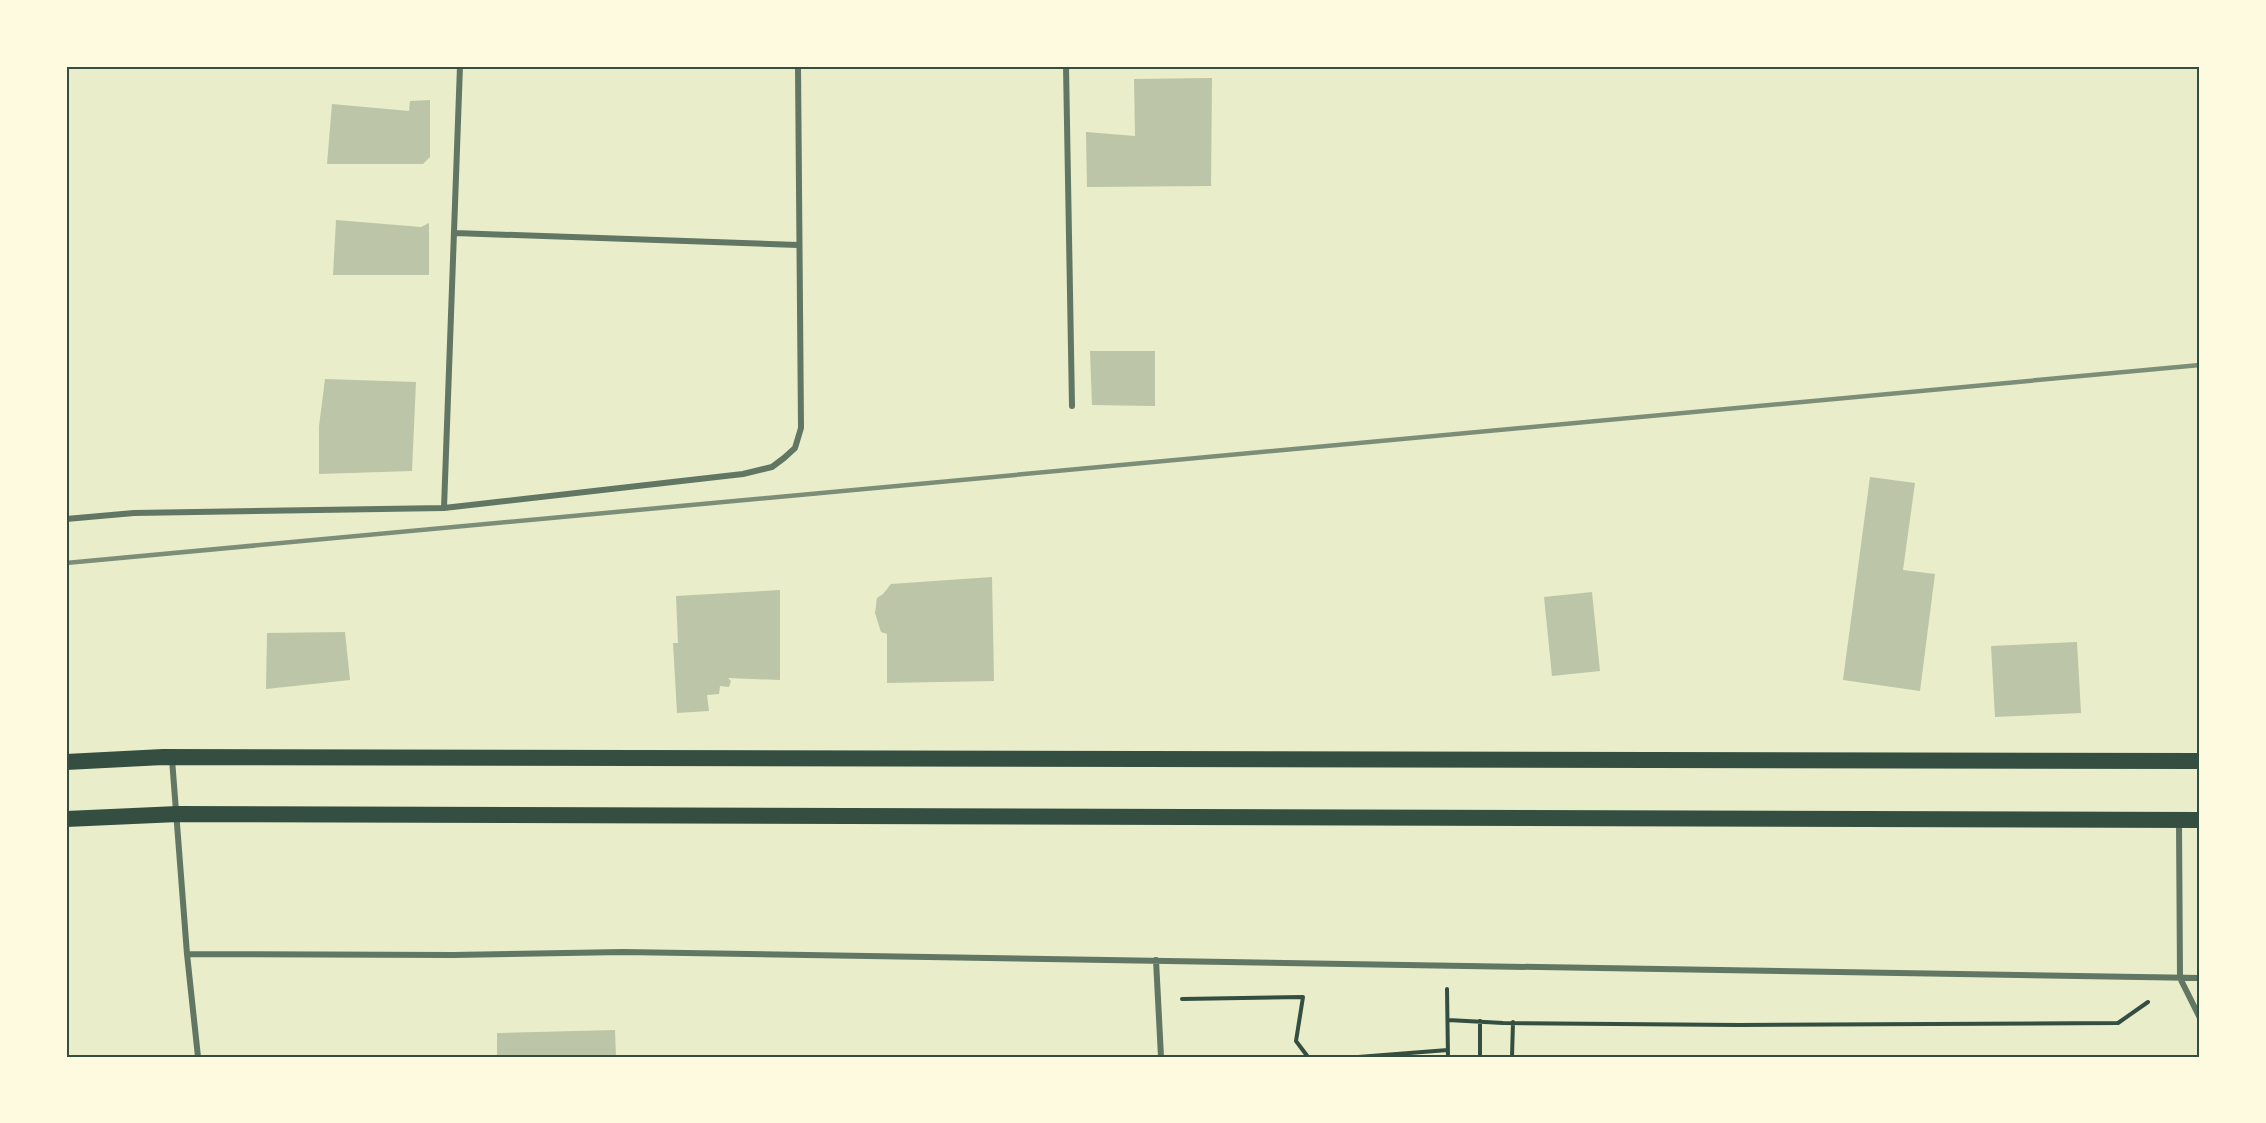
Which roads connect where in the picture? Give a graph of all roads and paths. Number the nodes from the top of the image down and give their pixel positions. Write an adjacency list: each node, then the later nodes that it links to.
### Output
1 (460, 66): 4 (street)
2 (798, 66): 5 (street)
3 (1066, 66): 6 (street)
4 (455, 233): 5 (street); 7 (street)
5 (798, 245): 7 (street)
6 (1072, 406)
7 (444, 508): 8 (street)
8 (66, 519)
9 (172, 758): 10 (highway); 11 (highway); 12 (street)
10 (66, 762)
11 (2200, 762)
12 (178, 814): 13 (highway); 14 (highway); 16 (street)
13 (66, 819)
14 (2179, 820): 15 (highway); 19 (street)
15 (2200, 820)
16 (187, 954): 17 (street); 27 (street)
17 (1156, 960): 18 (street); 28 (street)
18 (1447, 964): 19 (street); 23 (path)
19 (2180, 978): 20 (street); 22 (street); 25 (path)
20 (2200, 978)
21 (1177, 1000): 29 (path)
22 (2200, 1018)
23 (1448, 1020): 24 (path); 26 (path)
24 (1480, 1021): 25 (path); 32 (path)
25 (1513, 1022): 33 (path)
26 (1448, 1050): 30 (path); 31 (path)
27 (198, 1057)
28 (1161, 1057)
29 (1308, 1057)
30 (1358, 1057)
31 (1448, 1057)
32 (1480, 1057)
33 (1512, 1057)

